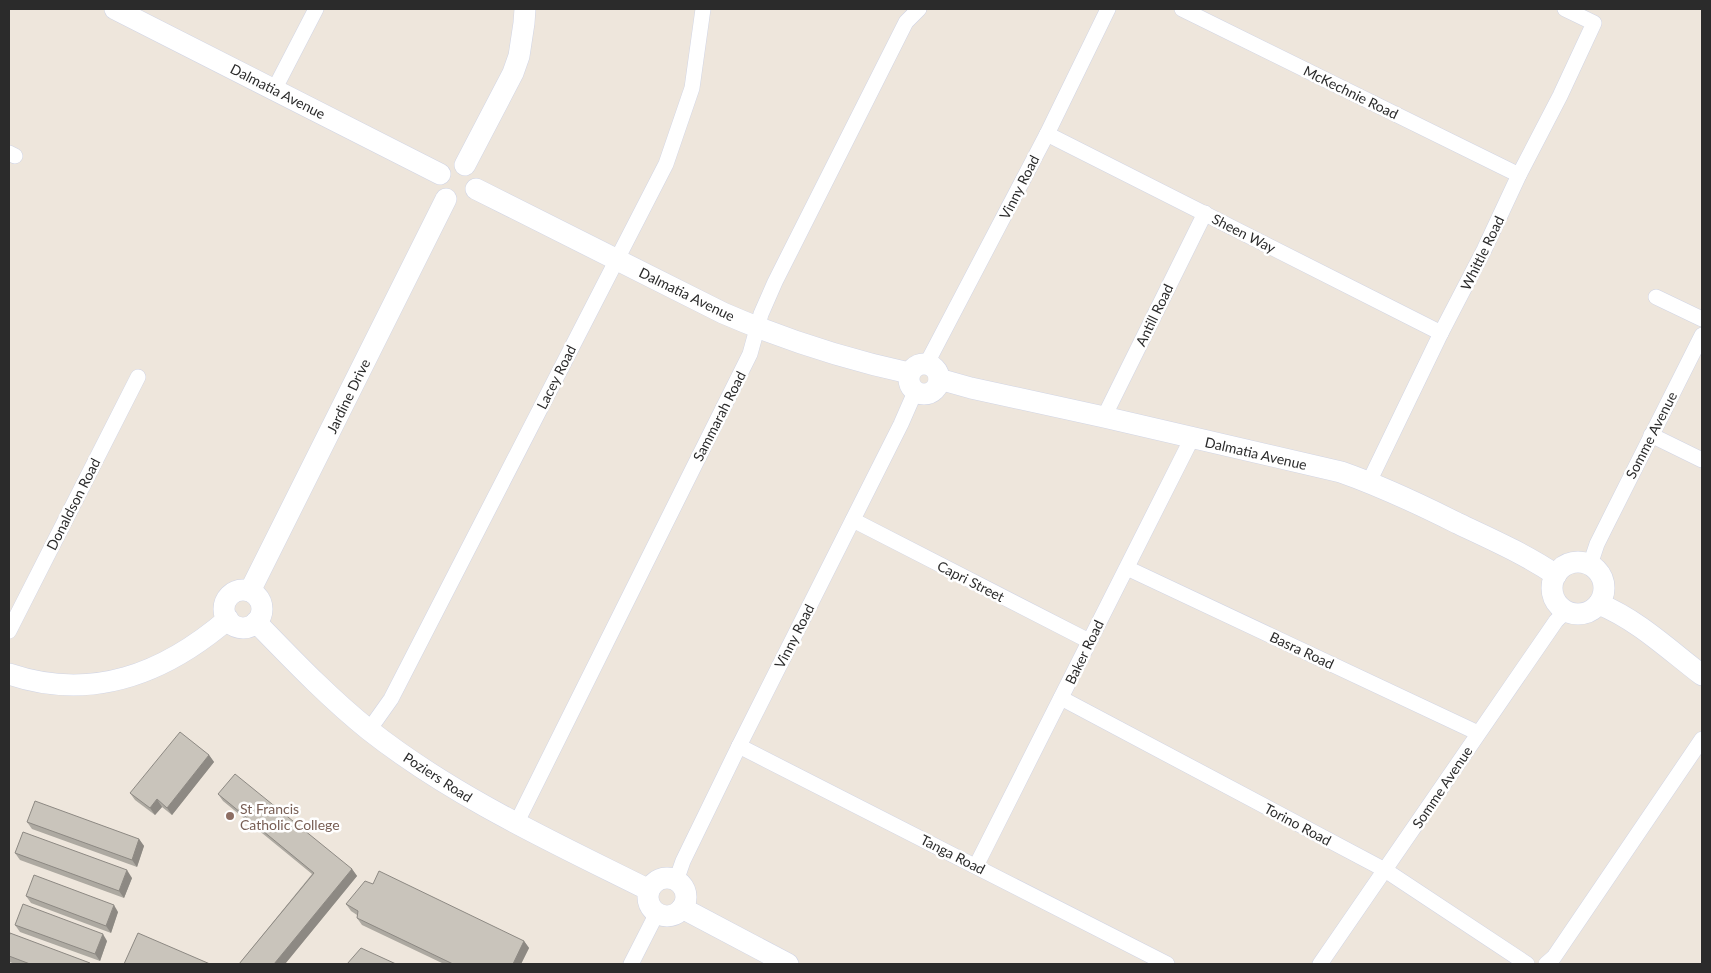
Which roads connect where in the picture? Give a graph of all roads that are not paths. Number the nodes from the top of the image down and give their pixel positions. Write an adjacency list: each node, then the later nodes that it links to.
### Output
1 (118, 9): 9 (street, Dalmatia Avenue)
2 (316, 9): 9 (street)
3 (525, 9): 11 (street)
4 (703, 9): 17 (street, Lacey Road)
5 (919, 9): 20 (street, Sammarah Road)
6 (1108, 9): 10 (street, Vinny Road)
7 (1182, 9): 13 (street, McKechnie Road)
8 (1565, 9): 13 (street, Whittle Road)
9 (274, 90): 12 (street, Dalmatia Avenue)
10 (1047, 134): 16 (street, Sheen Way); 24 (street, Vinny Road)
11 (465, 165): 12 (street); 14 (street)
12 (440, 174): 15 (street)
13 (1519, 175): 21 (street, Whittle Road)
14 (476, 189): 15 (street); 17 (street, Dalmatia Avenue)
15 (446, 199): 34 (street, Jardine Drive)
16 (1205, 213): 21 (street, Sheen Way); 25 (street, Antill Road)
17 (617, 260): 20 (street, Dalmatia Avenue); 44 (street, Lacey Road)
18 (1656, 297): 19 (street)
19 (1702, 319)
20 (758, 328): 24 (street, Dalmatia Avenue); 48 (street, Sammarah Road)
21 (1441, 333): 29 (street, Whittle Road)
22 (1702, 335): 26 (street, Somme Avenue)
23 (138, 377): 39 (street, Donaldson Road)
24 (923, 377): 25 (street, Dalmatia Avenue); 30 (street, Vinny Road)
25 (1104, 417): 27 (street, Dalmatia Avenue)
26 (1651, 435): 28 (street); 31 (street, Somme Avenue)
27 (1192, 438): 29 (street, Dalmatia Avenue); 32 (street, Baker Road)
28 (1702, 460)
29 (1369, 482): 33 (street, Dalmatia Avenue)
30 (853, 520): 40 (street, Capri Street); 47 (street, Vinny Road)
31 (1590, 565): 33 (street); 35 (street)
32 (1127, 568): 40 (street, Baker Road); 45 (street, Basra Road)
33 (1556, 575): 36 (street)
34 (250, 591): 37 (street); 38 (street)
35 (1599, 604): 36 (street); 42 (street)
36 (1566, 611): 45 (street, Somme Avenue)
37 (228, 619): 38 (street); 41 (street)
38 (256, 622): 44 (street, Poziers Road)
39 (9, 631)
40 (1089, 642): 43 (street, Baker Road)
41 (9, 674)
42 (1702, 675)
43 (1061, 698): 49 (street, Baker Road); 50 (street, Torino Road)
44 (368, 730): 48 (street, Poziers Road)
45 (1478, 733): 50 (street, Somme Avenue)
46 (1702, 739): 60 (street)
47 (739, 746): 49 (street, Tanga Road); 51 (street, Vinny Road)
48 (516, 824): 52 (street, Poziers Road)
49 (976, 866): 57 (street, Tanga Road)
50 (1385, 870): 58 (street, Somme Avenue); 59 (street, Torino Road)
51 (676, 881): 52 (street); 53 (street)
52 (649, 890): 54 (street)
53 (682, 908): 54 (street); 56 (street)
54 (657, 913): 55 (street)
55 (631, 964)
56 (788, 964)
57 (1167, 964)
58 (1320, 964)
59 (1527, 964)
60 (1546, 964)

